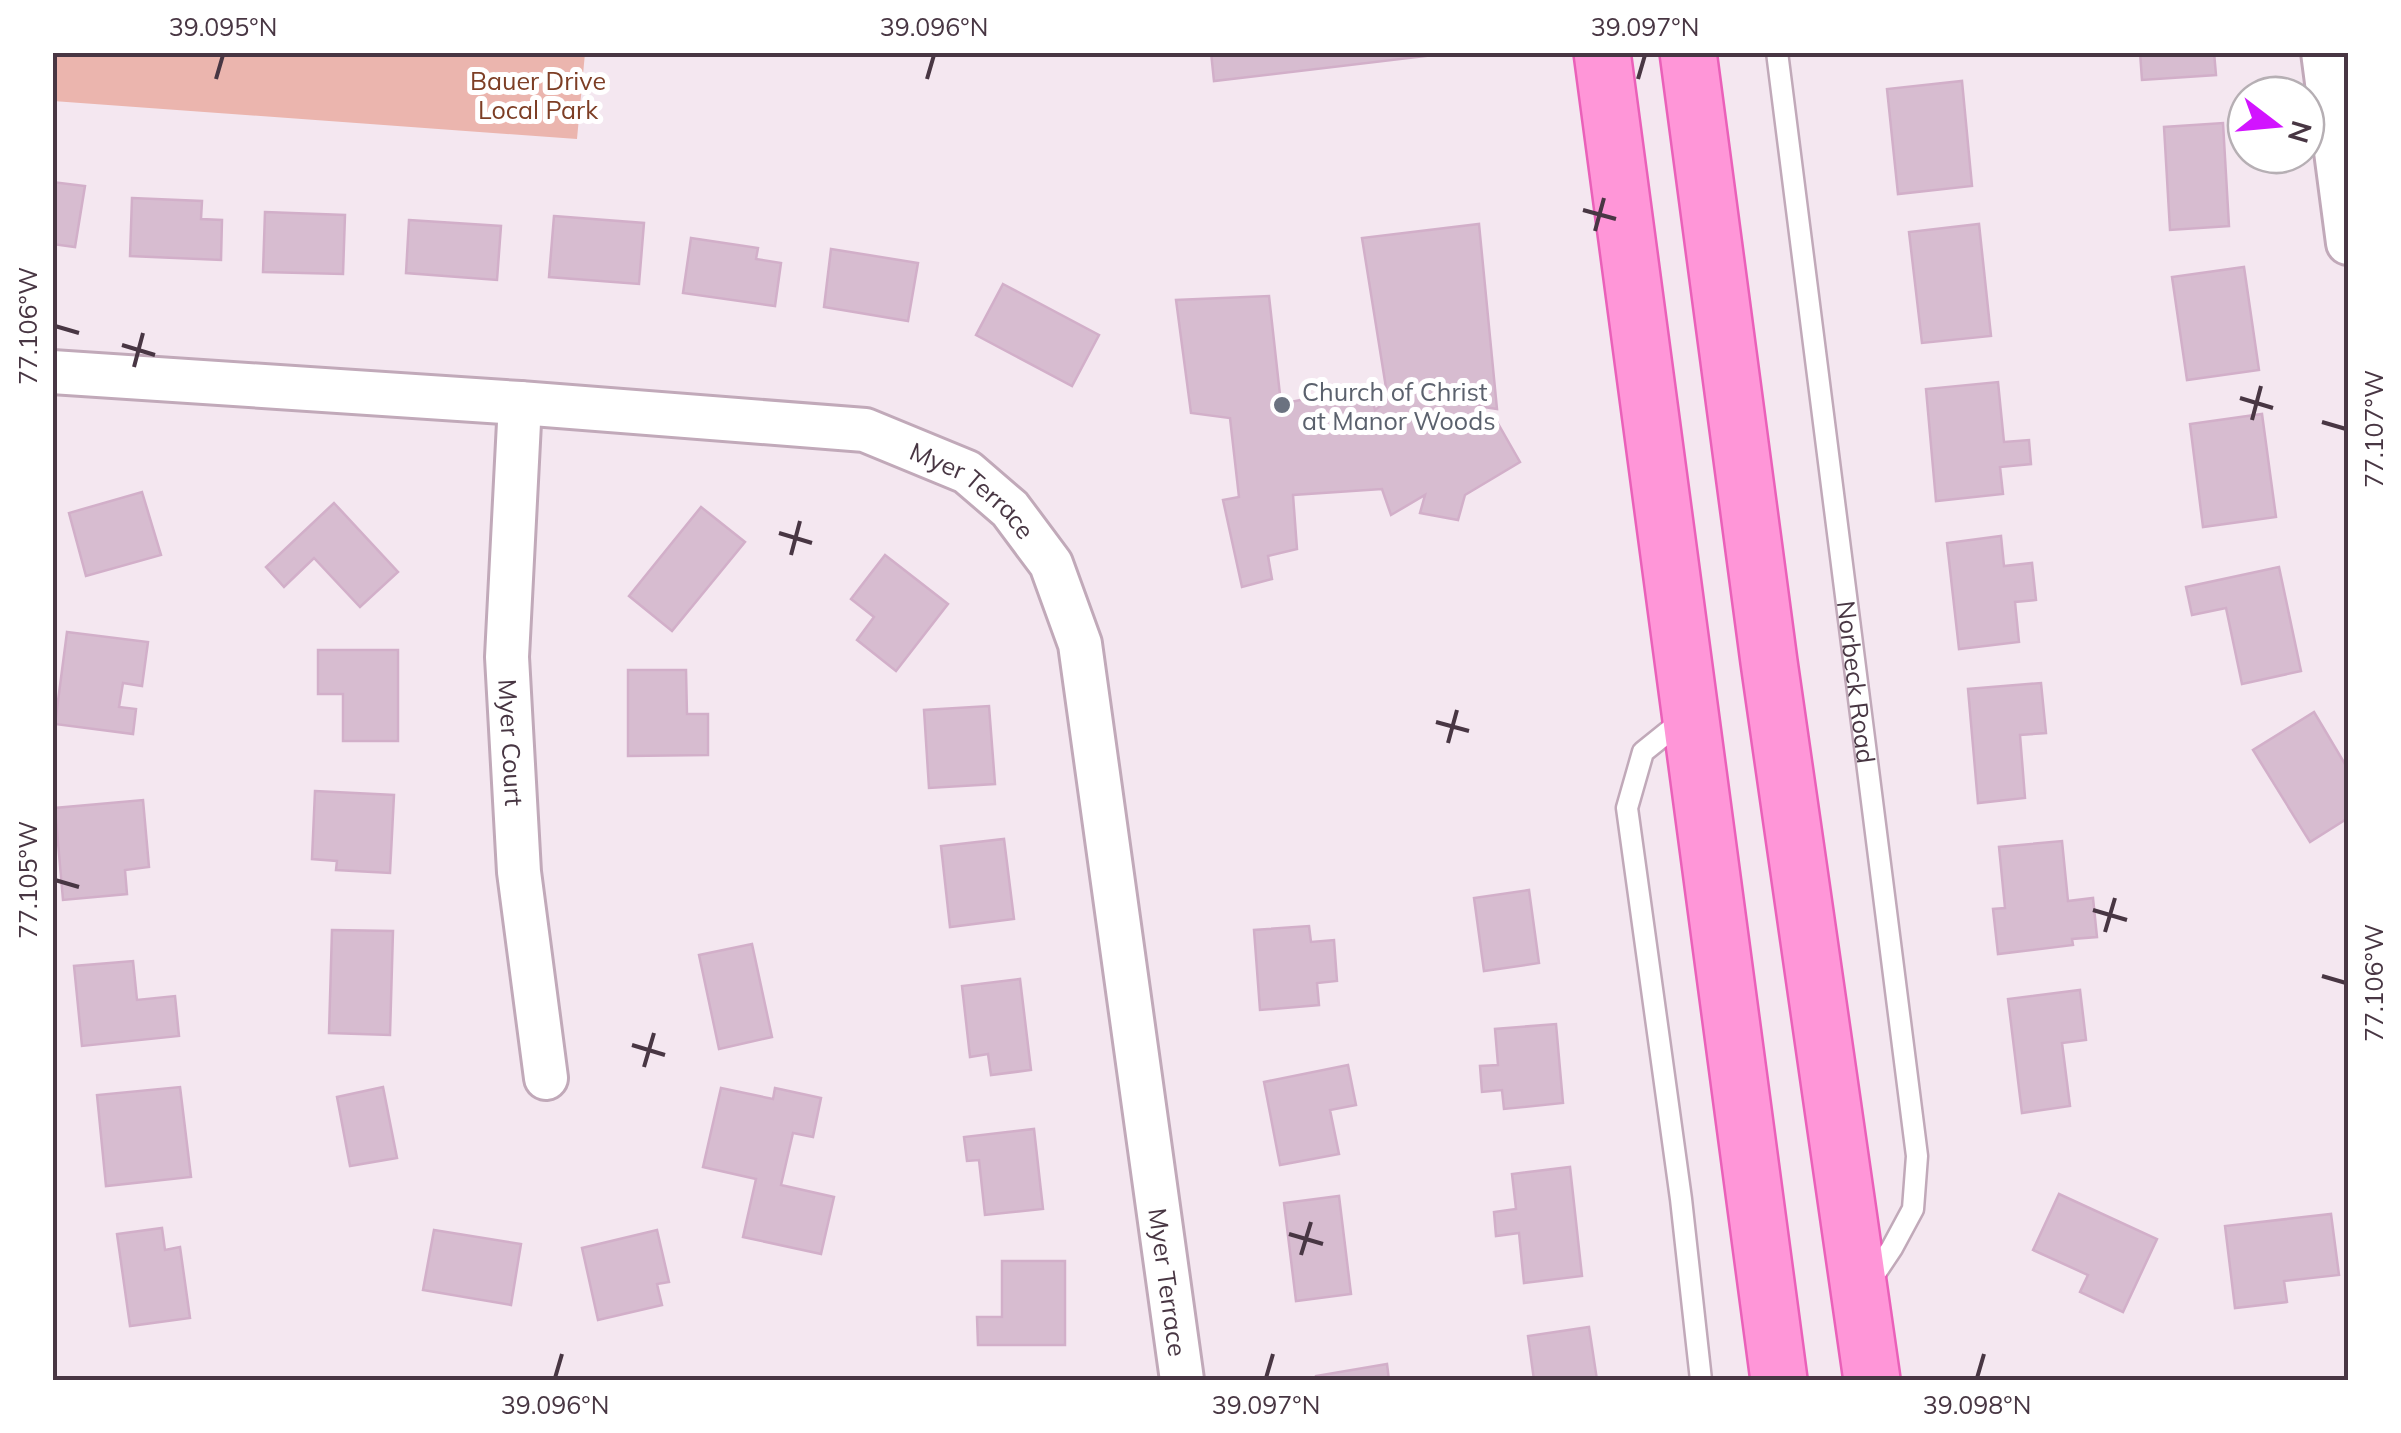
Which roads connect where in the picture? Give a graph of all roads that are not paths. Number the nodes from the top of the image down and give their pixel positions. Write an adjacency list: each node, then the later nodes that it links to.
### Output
1 (1602, 52): 8 (main road)
2 (1688, 52): 10 (main road)
3 (1777, 52): 10 (lane, Norbeck Road)
4 (2322, 52): 5 (street)
5 (2348, 243)
6 (52, 372): 7 (street, Myer Terrace)
7 (520, 403): 9 (street, Myer Court); 12 (street, Myer Terrace)
8 (1688, 716): 11 (main road); 13 (lane)
9 (546, 1078)
10 (1860, 1296): 16 (main road)
11 (1768, 1300): 14 (main road); 15 (main road)
12 (1182, 1380)
13 (1702, 1380)
14 (1778, 1380)
15 (1806, 1380)
16 (1872, 1380)

